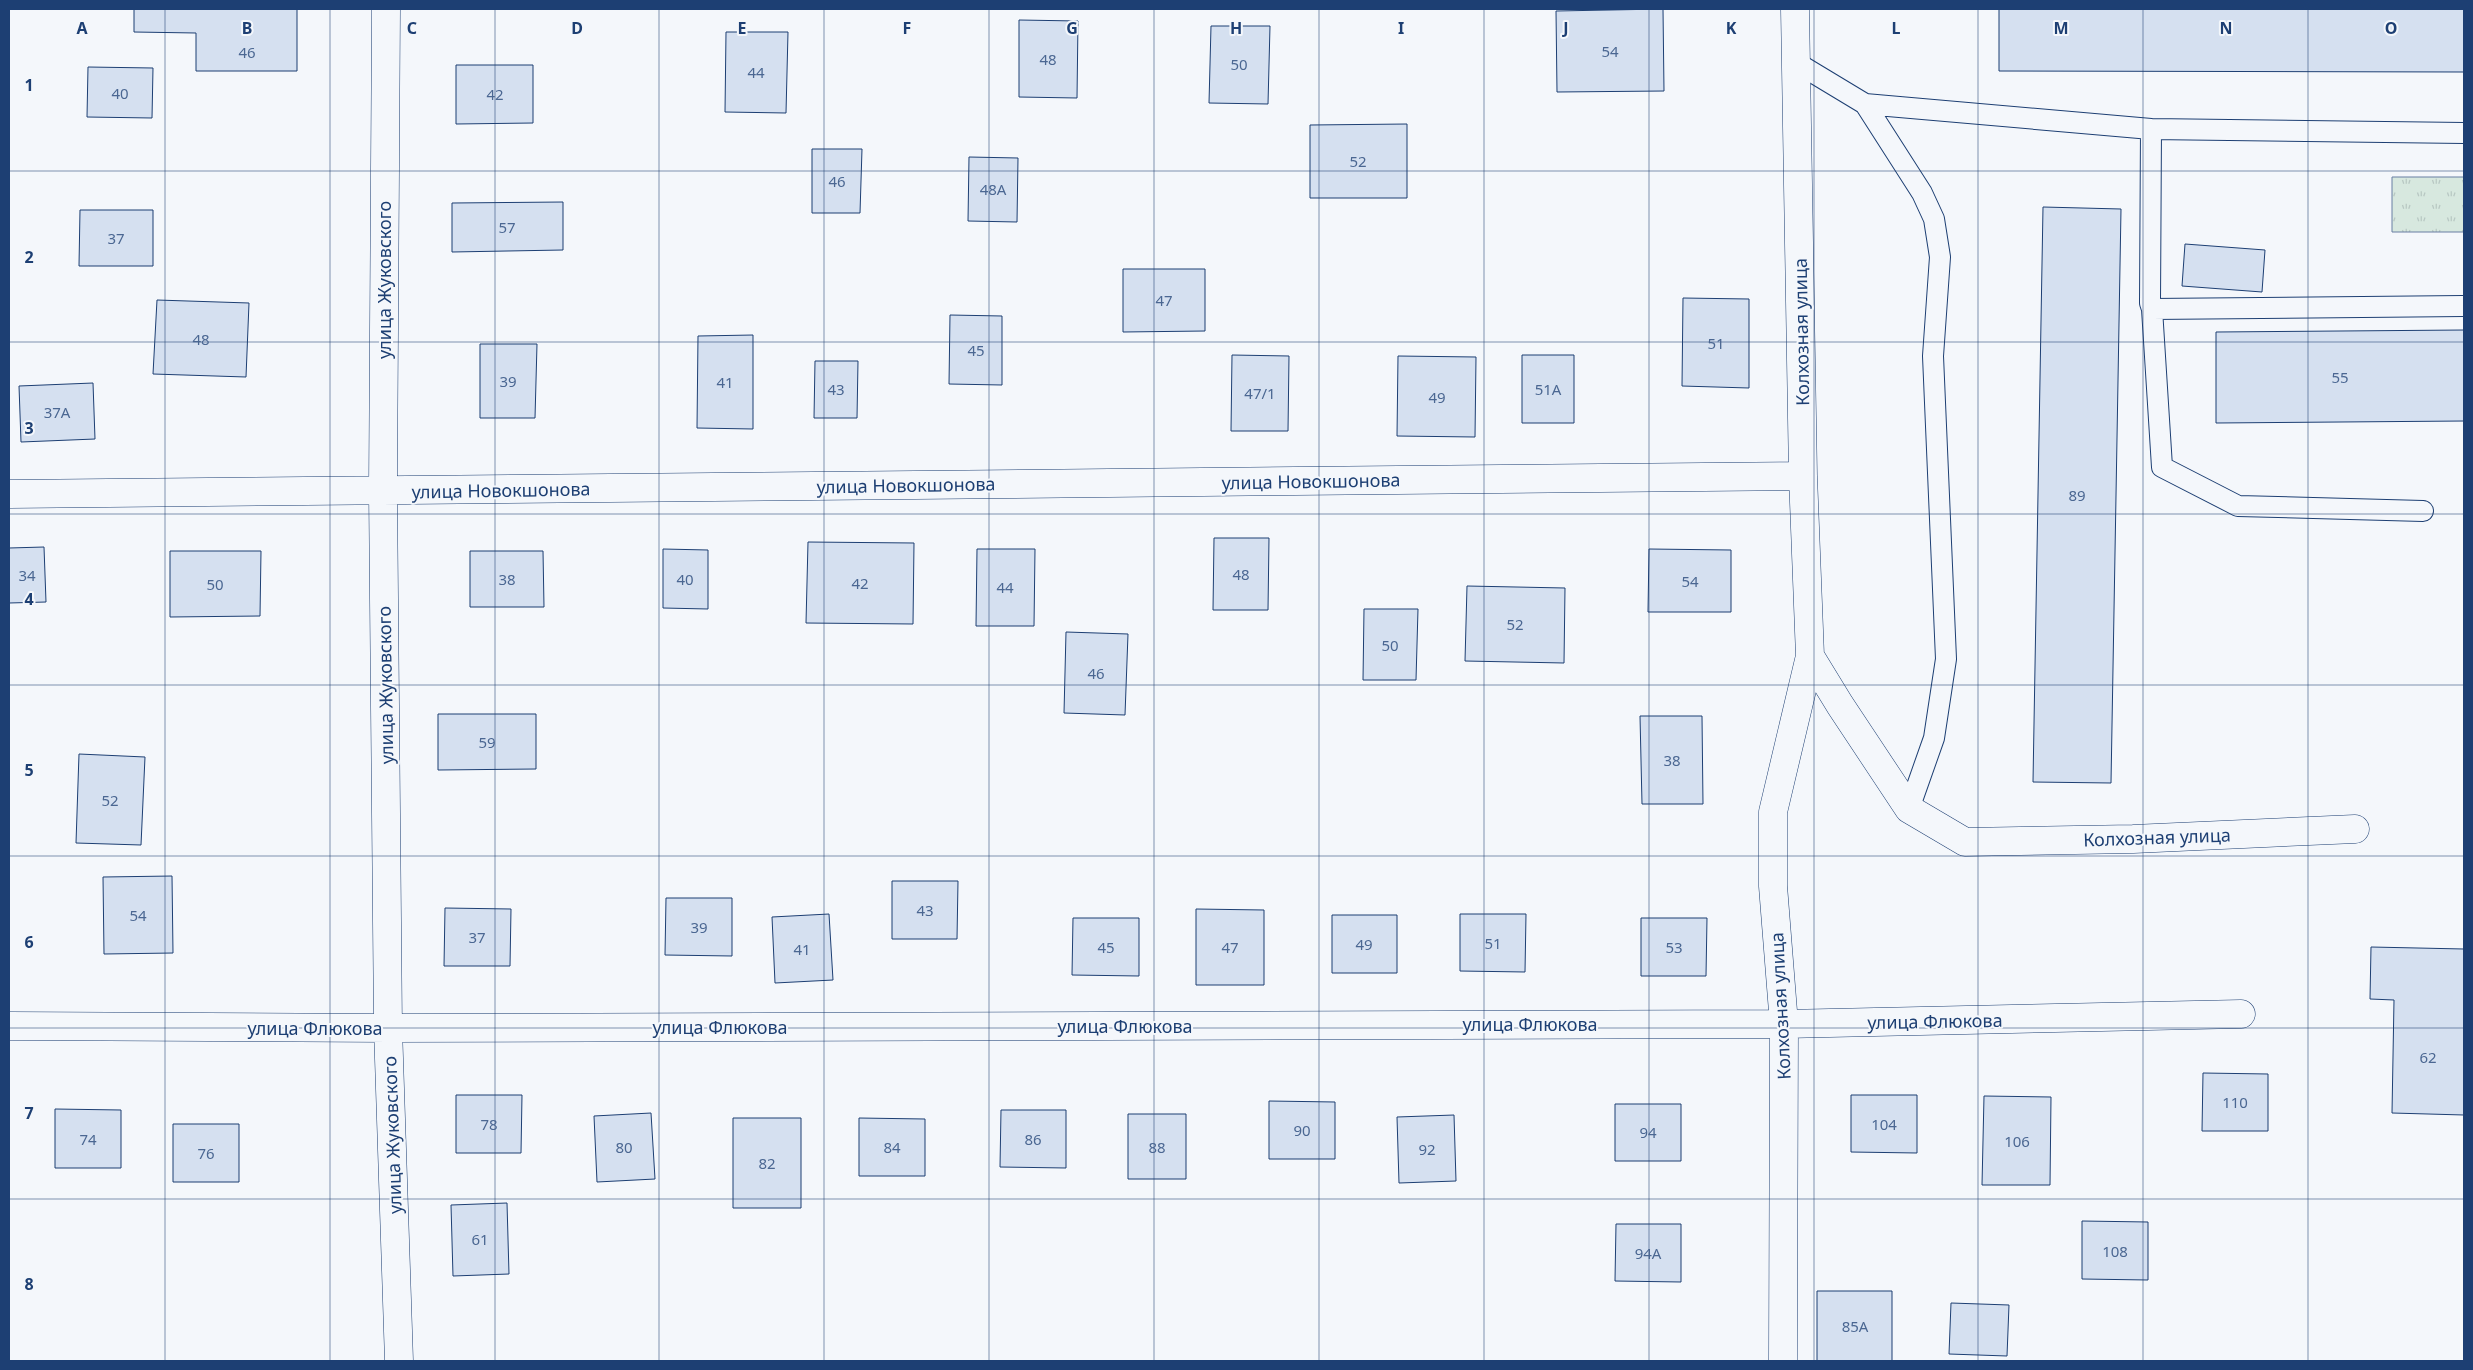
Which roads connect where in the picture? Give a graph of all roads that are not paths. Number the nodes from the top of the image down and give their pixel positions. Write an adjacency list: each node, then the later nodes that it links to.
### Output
1 (386, 9): 10 (street, улица Жуковского)
2 (1795, 9): 3 (street, Колхозная улица)
3 (1797, 63): 4 (lane); 9 (street, Колхозная улица)
4 (1865, 104): 5 (lane); 14 (lane)
5 (2150, 129): 6 (lane); 8 (lane)
6 (2464, 133)
7 (2464, 306): 8 (lane)
8 (2152, 309): 12 (lane)
9 (1803, 476): 10 (street, улица Новокшонова); 13 (street, Колхозная улица)
10 (383, 491): 11 (street, улица Новокшонова); 19 (street, улица Жуковского)
11 (9, 494)
12 (2423, 511)
13 (1810, 656): 14 (street, Колхозная улица); 17 (street, Колхозная улица)
14 (1910, 809): 15 (street, Колхозная улица)
15 (2355, 829)
16 (2241, 1014): 17 (street, улица Флюкова)
17 (1784, 1024): 19 (street, улица Флюкова); 21 (street, Колхозная улица)
18 (9, 1026): 19 (street, улица Флюкова)
19 (388, 1028): 20 (street, улица Жуковского)
20 (400, 1361)
21 (1783, 1361)

